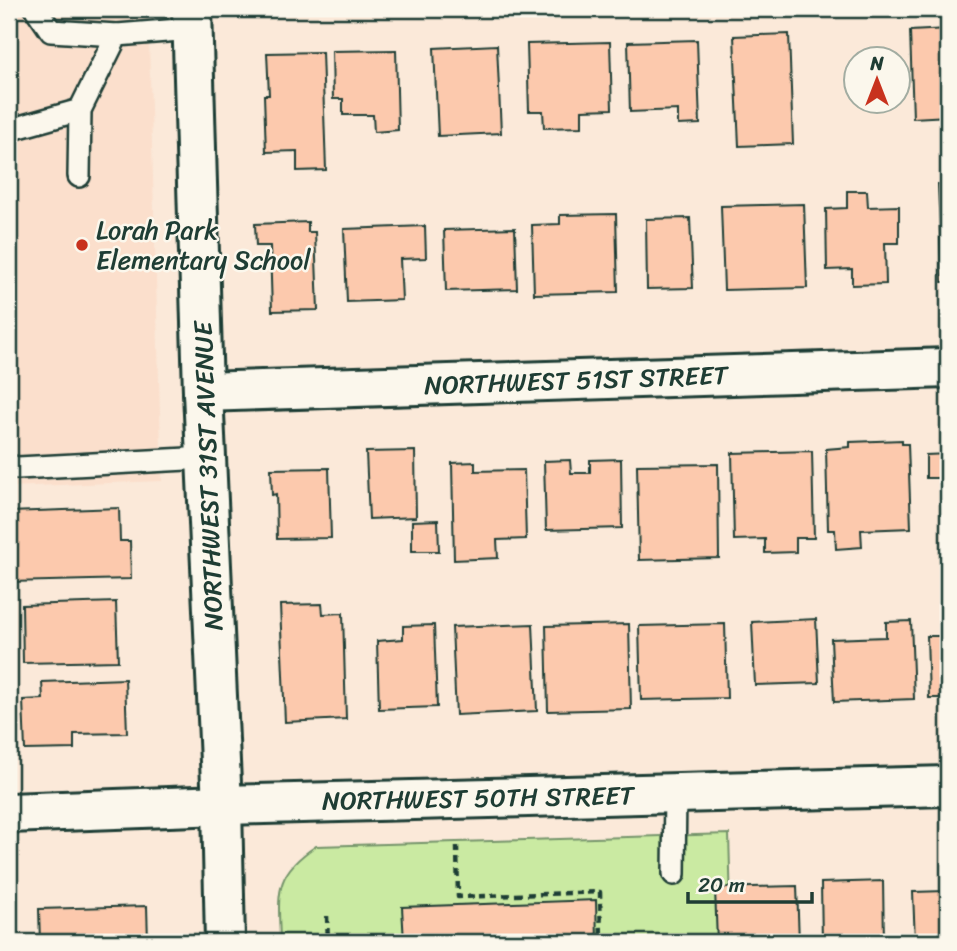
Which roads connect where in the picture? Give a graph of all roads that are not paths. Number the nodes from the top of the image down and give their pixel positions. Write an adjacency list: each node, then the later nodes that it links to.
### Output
1 (36, 9): 3 (lane)
2 (192, 19): 3 (lane); 8 (street, NORTHWEST 31ST AVENUE)
3 (117, 35): 4 (lane)
4 (80, 110): 5 (lane); 6 (lane)
5 (9, 130)
6 (79, 176)
7 (948, 368): 8 (street, NORTHWEST 51ST STREET)
8 (203, 392): 9 (street, NORTHWEST 31ST AVENUE)
9 (206, 458): 10 (lane); 13 (street, NORTHWEST 31ST AVENUE)
10 (9, 466)
11 (948, 786): 12 (street, NORTHWEST 50TH STREET)
12 (675, 793): 13 (street, NORTHWEST 50TH STREET); 15 (lane)
13 (222, 805): 14 (street, NORTHWEST 50TH STREET); 16 (street, NORTHWEST 31ST AVENUE)
14 (9, 813)
15 (674, 874)
16 (225, 942)

